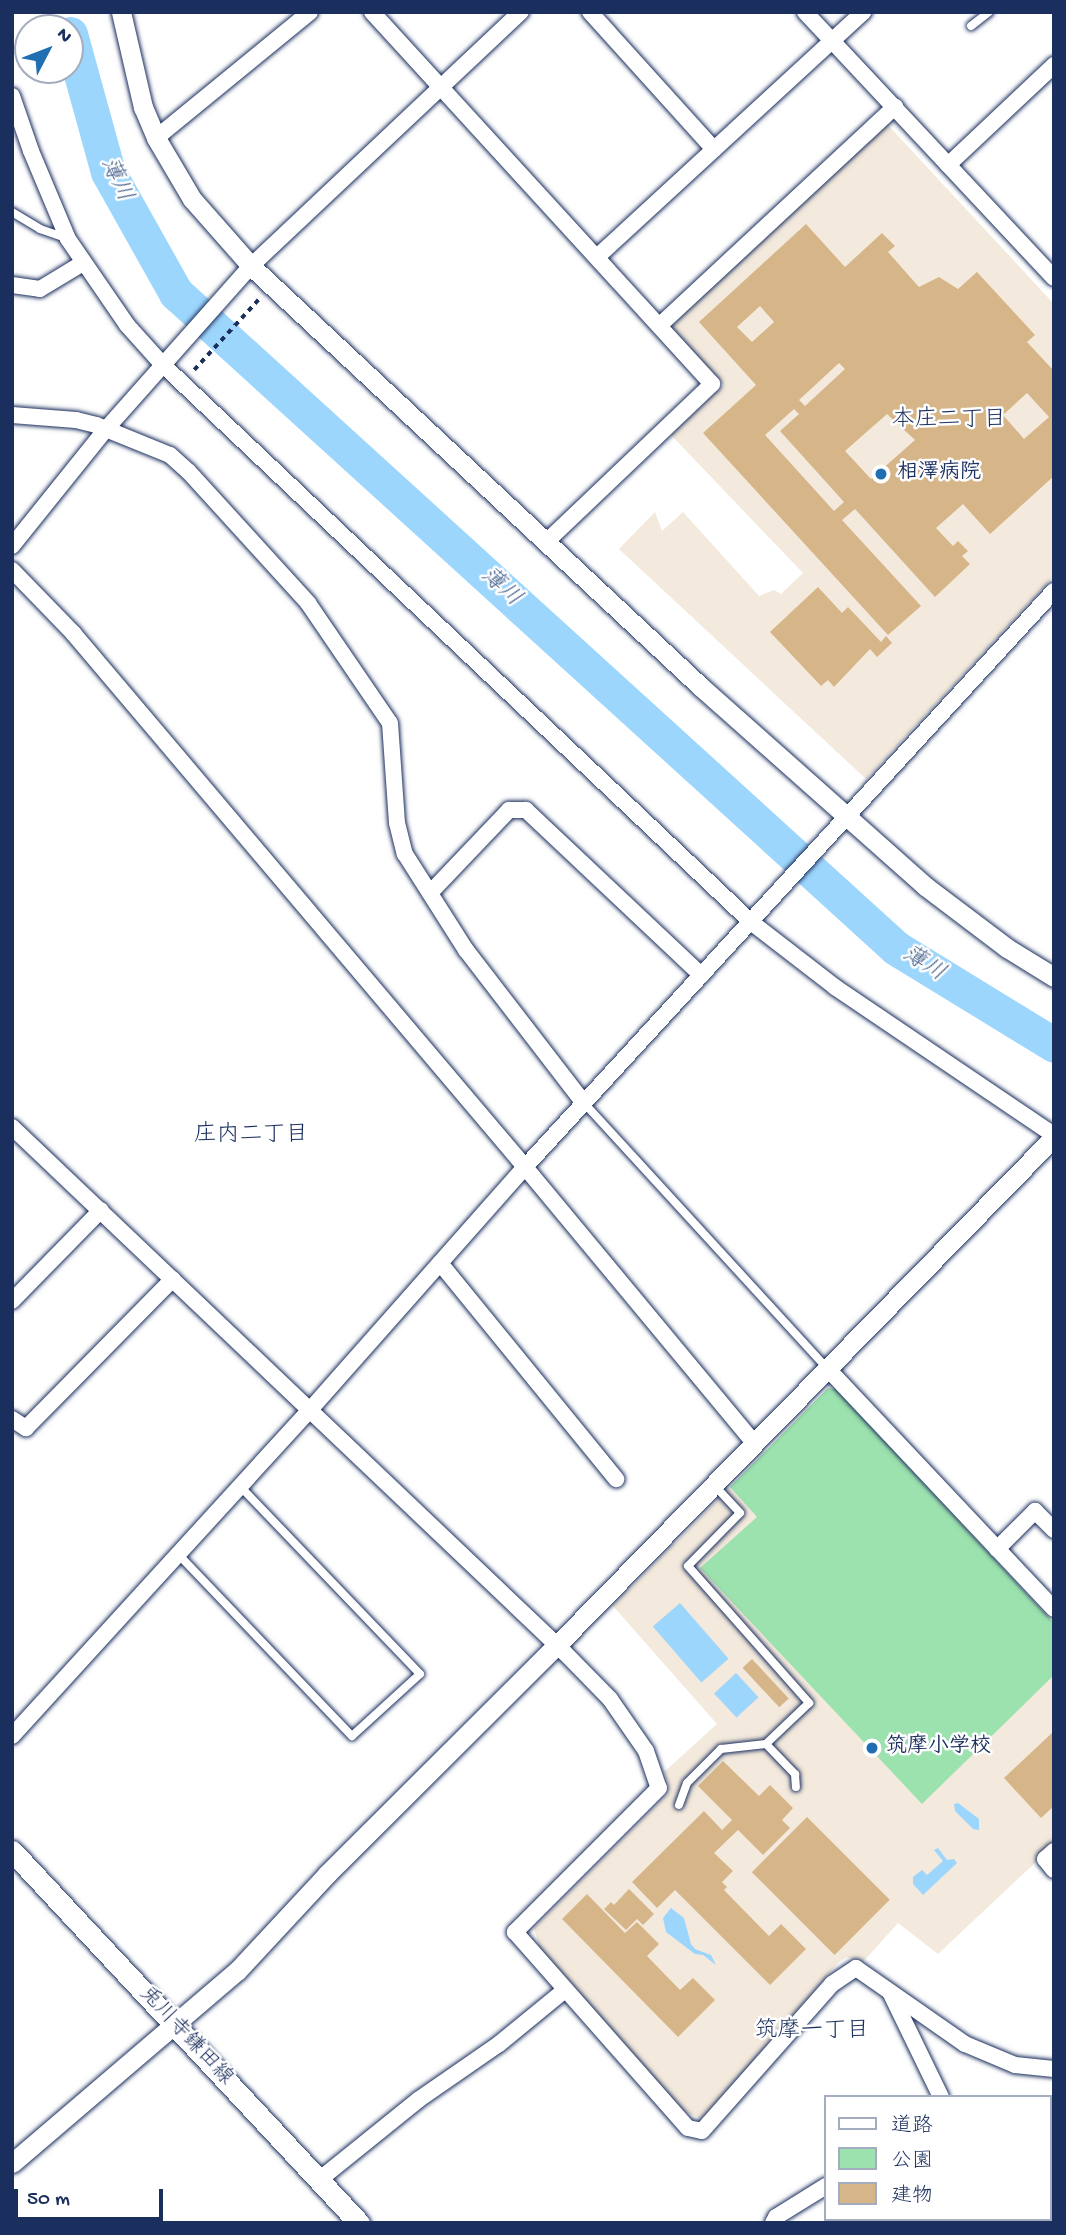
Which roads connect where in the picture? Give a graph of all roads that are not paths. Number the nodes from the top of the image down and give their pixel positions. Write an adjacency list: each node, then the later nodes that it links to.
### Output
1 (121, 12): 15 (street)
2 (310, 12): 15 (street)
3 (372, 12): 12 (street)
4 (521, 12): 12 (street)
5 (590, 12): 16 (street)
6 (806, 12): 10 (street)
7 (863, 12): 10 (street)
8 (989, 12): 9 (lane)
9 (971, 26)
10 (832, 41): 14 (street); 16 (street)
11 (1054, 65): 17 (street)
12 (438, 87): 20 (street); 22 (street)
13 (12, 96): 19 (street)
14 (895, 107): 17 (street); 25 (street)
15 (156, 138): 22 (street)
16 (714, 149): 20 (street)
17 (948, 165): 23 (street)
18 (12, 212): 19 (lane)
19 (68, 239): 21 (street)
20 (597, 257): 25 (street)
21 (83, 263): 24 (street); 26 (street)
22 (245, 272): 26 (street); 29 (street)
23 (1054, 278)
24 (12, 285)
25 (660, 326): 29 (street)
26 (166, 359): 28 (street); 35 (street)
27 (12, 415): 28 (street)
28 (107, 428): 30 (street); 34 (street)
29 (546, 542): 33 (street)
30 (12, 546)
31 (12, 570): 41 (street)
32 (1054, 591): 33 (street)
33 (843, 822): 35 (street); 37 (street)
34 (430, 893): 36 (street); 38 (street)
35 (755, 918): 36 (street); 40 (street)
36 (701, 975): 38 (street)
37 (1054, 977)
38 (584, 1103): 41 (street); 46 (lane)
39 (12, 1127): 42 (street)
40 (1054, 1136): 46 (street)
41 (525, 1167): 43 (street); 49 (street)
42 (101, 1210): 44 (street); 45 (street)
43 (440, 1263): 47 (street); 50 (street)
44 (173, 1279): 47 (street); 48 (street)
45 (12, 1301)
46 (827, 1368): 49 (street); 54 (street)
47 (309, 1411): 52 (street); 57 (street)
48 (12, 1419)
49 (754, 1443): 51 (street)
50 (616, 1479)
51 (714, 1485): 57 (street); 59 (lane)
52 (240, 1486): 55 (street); 55 (lane)
53 (1054, 1530): 54 (street)
54 (997, 1549): 56 (street)
55 (178, 1554): 58 (street)
56 (1054, 1609)
57 (556, 1646): 65 (street); 67 (street)
58 (12, 1736)
59 (766, 1744): 60 (lane); 61 (lane)
60 (796, 1787)
61 (679, 1804)
62 (1054, 1851): 64 (street)
63 (15, 1859): 67 (main road, 兎川寺鎌田線)
64 (1054, 1870)
65 (565, 1990): 66 (street); 71 (street)
66 (889, 1990): 68 (street); 69 (street)
67 (175, 2027): 70 (street); 71 (main road, 兎川寺鎌田線)
68 (1054, 2069)
69 (940, 2095)
70 (12, 2163)
71 (319, 2180): 73 (main road, 兎川寺鎌田線)
72 (824, 2187): 74 (street)
73 (359, 2223)
74 (774, 2223)

